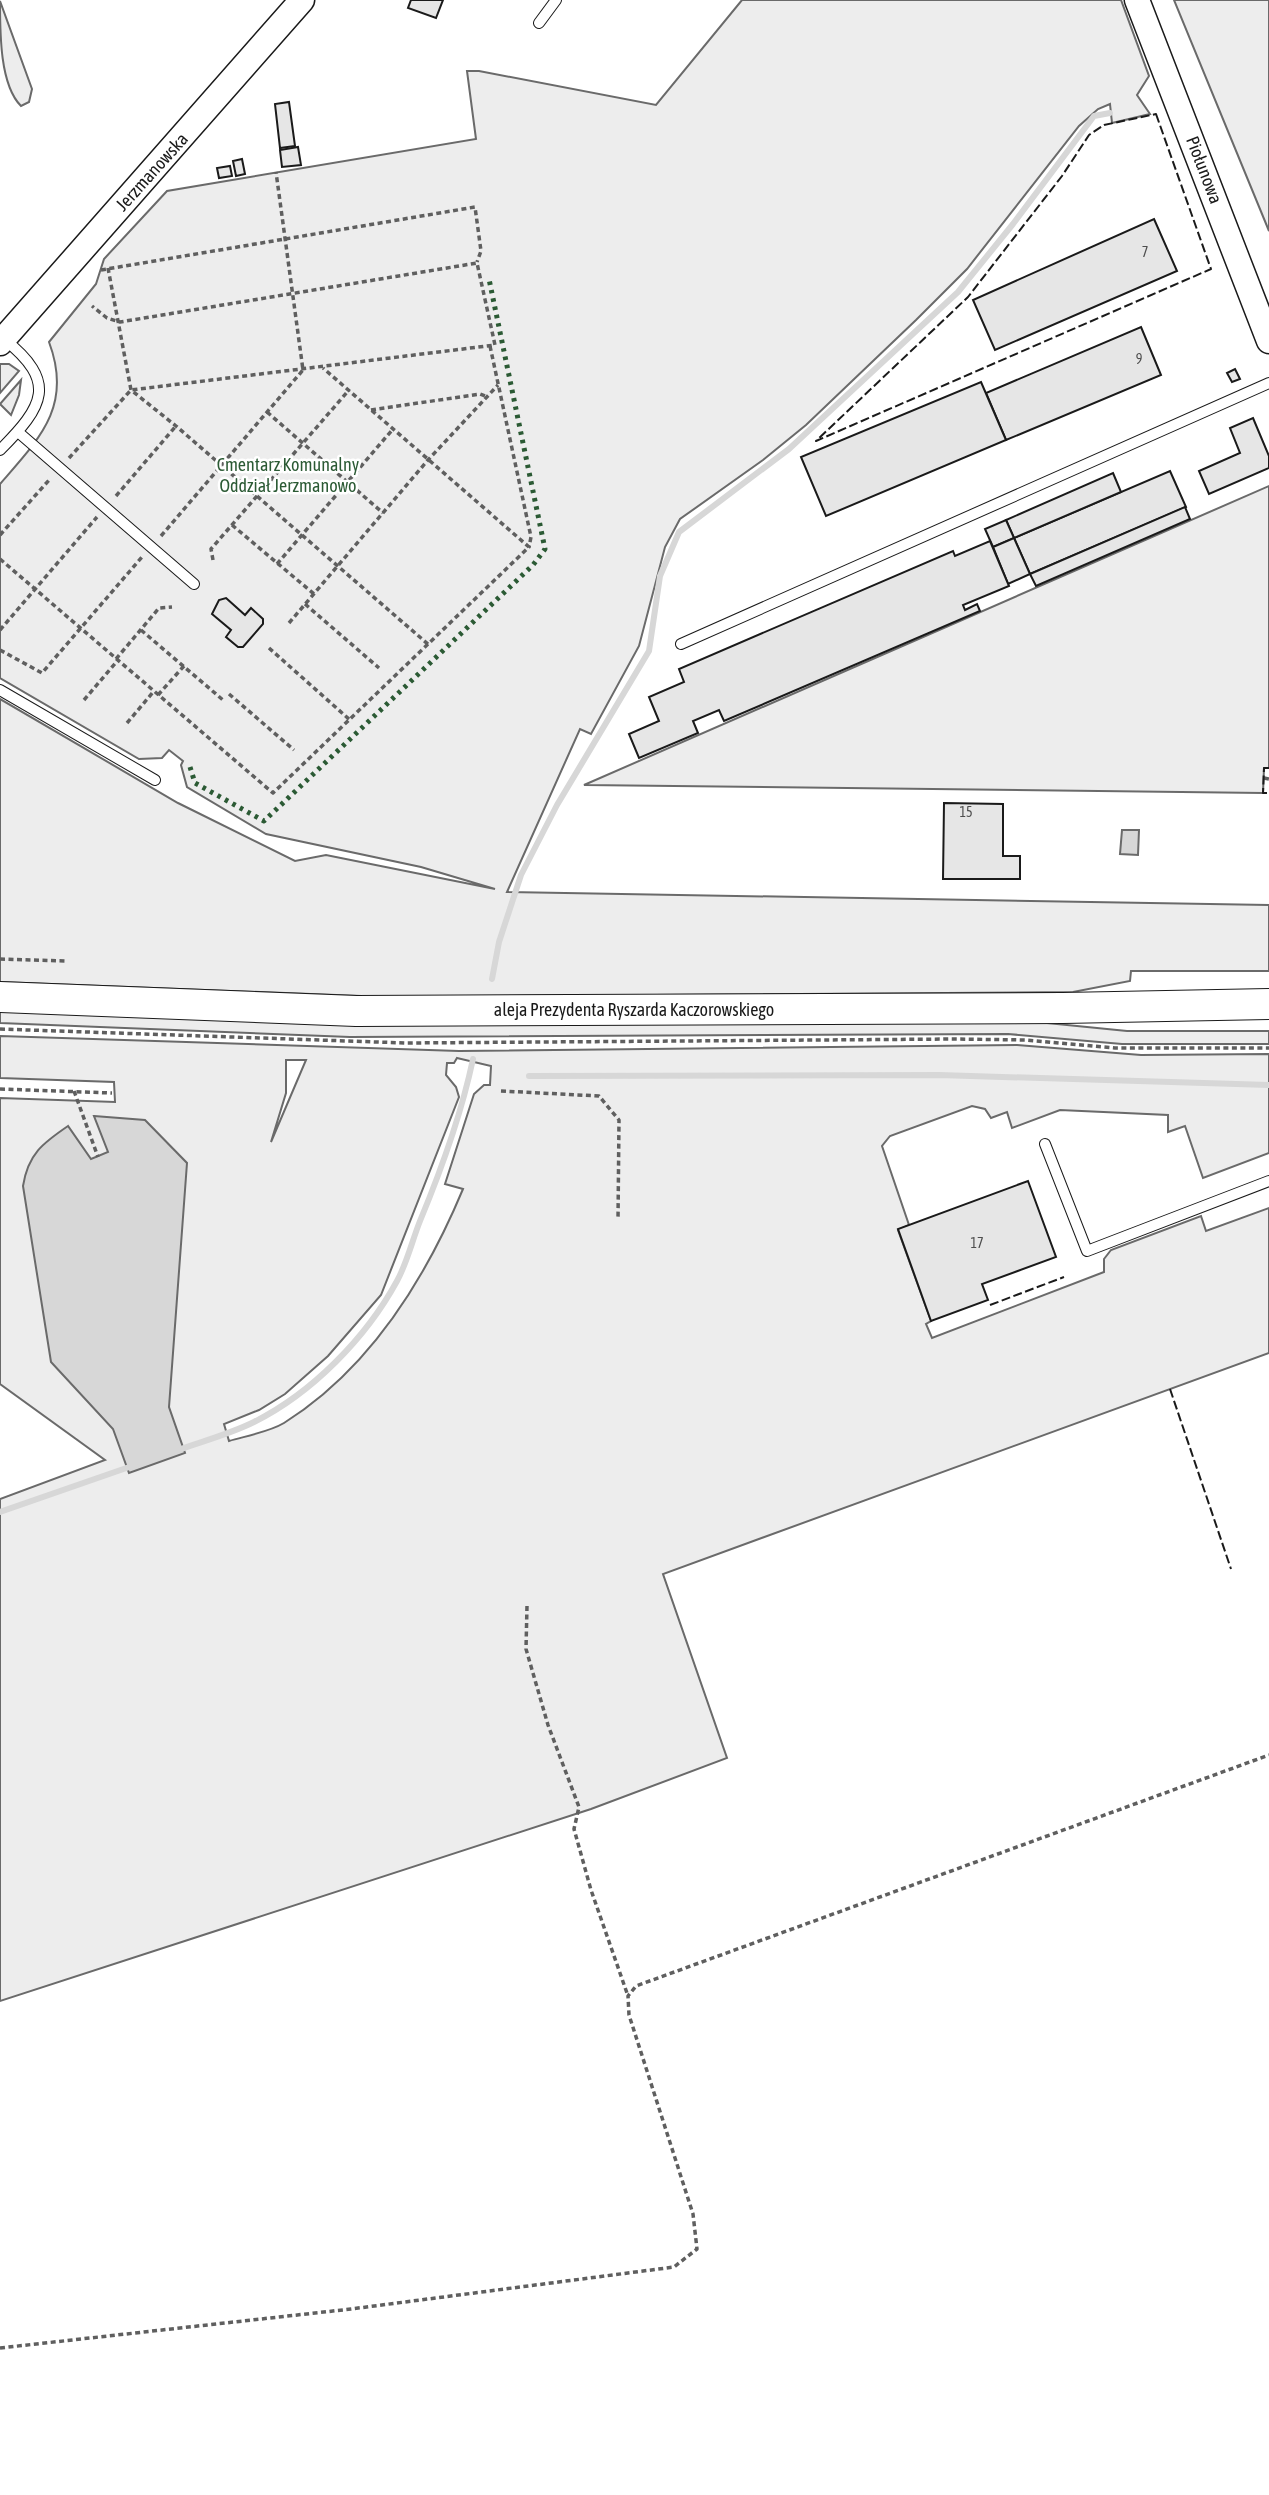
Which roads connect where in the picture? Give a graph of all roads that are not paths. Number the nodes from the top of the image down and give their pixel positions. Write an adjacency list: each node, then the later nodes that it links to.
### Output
1 (302, 0): 5 (street, Jerzmanowska)
2 (556, 0): 4 (lane)
3 (1137, 0): 6 (street, Piołunowa)
4 (539, 23)
5 (2, 341): 8 (lane)
6 (1269, 341)
7 (1269, 383): 11 (lane)
8 (18, 432): 9 (lane); 10 (lane)
9 (0, 450)
10 (194, 584)
11 (681, 644)
12 (0, 690): 13 (lane)
13 (155, 780)
14 (0, 997): 15 (main road, aleja Prezydenta Ryszarda Kaczorowskiego)
15 (1269, 1004)
16 (1045, 1144): 17 (lane)
17 (1269, 1181)

